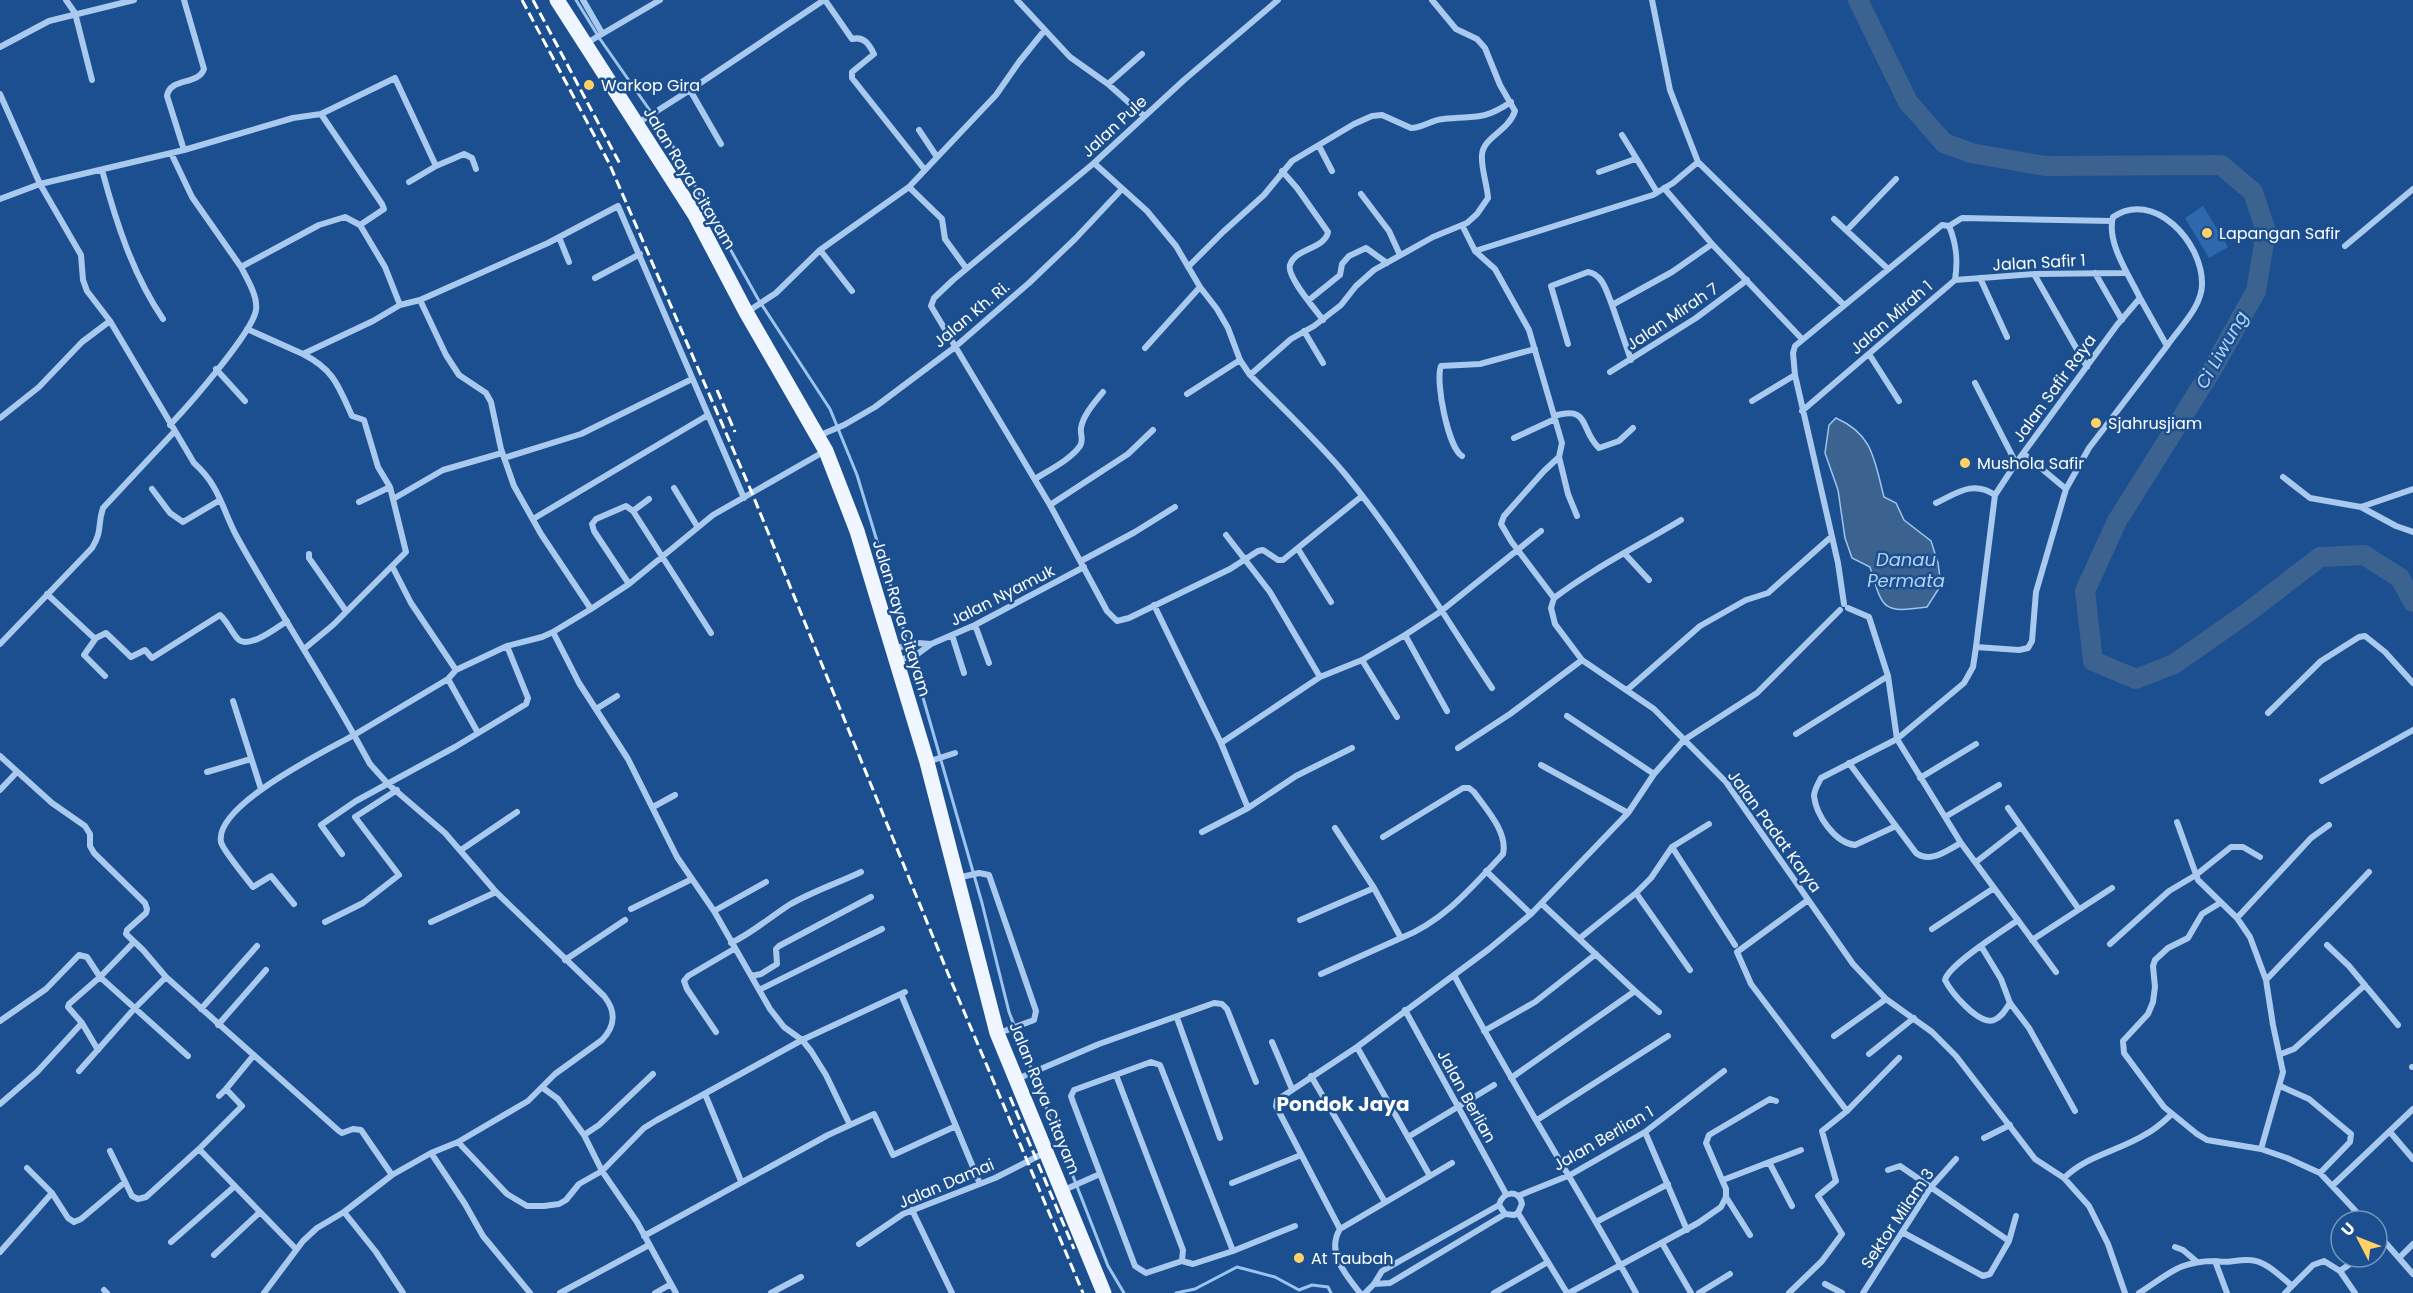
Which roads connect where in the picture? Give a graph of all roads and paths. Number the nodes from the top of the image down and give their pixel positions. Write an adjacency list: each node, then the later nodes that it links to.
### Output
1 (66, 0): 12 (street)
2 (134, 0): 12 (street)
3 (184, 0): 30 (street)
4 (557, 0): 15 (main road, Jalan Raya Citayam)
5 (583, 0): 14 (street)
6 (660, 0): 14 (street)
7 (824, 0): 20 (street); 39 (street)
8 (1017, 0): 13 (street)
9 (1278, 0): 24 (street, Jalan Pule)
10 (1432, 0): 22 (street)
11 (1652, 0): 34 (street)
12 (75, 13): 16 (street); 18 (street)
13 (1044, 32): 19 (street); 32 (street)
14 (601, 34): 15 (street)
15 (587, 43): 25 (main road, Jalan Raya Citayam)
16 (0, 47)
17 (1142, 54): 19 (street)
18 (92, 80)
19 (1108, 84): 24 (street)
20 (690, 90): 25 (street); 28 (street)
21 (0, 94): 45 (street)
22 (1511, 102): 29 (street); 56 (street)
23 (321, 114): 30 (street); 36 (street); 55 (street)
24 (1144, 116): 35 (street, Jalan Pule)
25 (640, 122): 87 (main road, Jalan Raya Citayam)
26 (919, 130): 32 (street)
27 (1622, 135): 33 (street)
28 (721, 144)
29 (1319, 146): 40 (street); 41 (street)
30 (184, 150): 31 (street)
31 (171, 153): 38 (street); 68 (street)
32 (938, 157): 39 (street)
33 (1635, 159): 42 (street); 50 (street)
34 (1698, 162): 47 (street); 86 (street)
35 (1094, 163): 48 (street); 70 (street, Jalan Pule)
36 (436, 166): 37 (street); 44 (street)
37 (476, 169)
38 (102, 170): 45 (street); 88 (street)
39 (925, 170): 46 (street)
40 (1282, 171): 69 (street); 83 (street)
41 (1332, 171)
42 (1599, 172)
43 (1896, 179): 58 (street)
44 (409, 182)
45 (40, 184): 52 (street); 91 (street)
46 (909, 186): 62 (street); 70 (street)
47 (1664, 188): 50 (street); 60 (street)
48 (1122, 189): 69 (street); 97 (street, Jalan Kh. Ri.)
49 (2413, 189): 61 (street)
50 (1657, 192): 63 (street)
51 (1361, 194): 65 (street)
52 (0, 199)
53 (1834, 219): 58 (street)
54 (2112, 222): 57 (street); 73 (street); 98 (street)
55 (360, 225): 68 (street); 84 (street)
56 (1462, 225): 63 (street); 65 (street)
57 (1949, 226): 71 (street); 78 (street, Jalan Mirah 1)
58 (1847, 230): 71 (street)
59 (559, 237): 64 (street); 66 (street); 82 (street)
60 (1712, 244): 77 (street); 85 (street)
61 (2345, 246)
62 (820, 250): 80 (street); 87 (street)
63 (1475, 251): 100 (street)
64 (640, 254): 75 (street); 111 (street)
65 (1400, 255): 67 (street)
66 (569, 262)
67 (1387, 263): 83 (street); 89 (street)
68 (241, 267): 92 (street)
69 (1188, 267): 79 (street)
70 (966, 268): 97 (street, Jalan Pule)
71 (1888, 269): 86 (street)
72 (2095, 273): 73 (street, Jalan Safir 1); 74 (street, Jalan Safir 1); 90 (street)
73 (2125, 273): 81 (street)
74 (2034, 274): 76 (street, Jalan Safir 1); 106 (street)
75 (596, 278)
76 (1980, 278): 78 (street, Jalan Safir 1); 94 (street)
77 (1747, 280): 95 (street); 104 (street, Jalan Mirah 7)
78 (1954, 280): 102 (street, Jalan Mirah 1)
79 (1200, 287): 99 (street); 103 (street)
80 (852, 291)
81 (2140, 298): 90 (street, Jalan Safir Raya); 98 (street)
82 (420, 300): 84 (street); 129 (street)
83 (1309, 300): 89 (street)
84 (400, 305): 101 (street)
85 (1612, 305): 96 (street); 104 (street)
86 (1844, 305): 95 (street)
87 (749, 311): 125 (main road, Jalan Raya Citayam)
88 (163, 319)
89 (1323, 320): 93 (street)
90 (2122, 320): 106 (street, Jalan Safir Raya)
91 (110, 321): 121 (street); 122 (street)
92 (247, 329): 101 (street); 107 (street)
93 (1304, 331): 105 (street); 109 (street)
94 (2007, 337)
95 (1802, 339): 110 (street)
96 (1568, 344)
97 (955, 346): 125 (street, Jalan Kh. Ri.); 134 (street)
98 (2167, 346): 138 (street)
99 (1145, 348)
100 (1535, 349): 120 (street); 130 (street)
101 (303, 354): 135 (street)
102 (1869, 354): 117 (street); 118 (street, Jalan Mirah 1)
103 (1240, 360): 109 (street); 114 (street)
104 (1631, 360): 108 (street, Jalan Mirah 7)
105 (1323, 363)
106 (2087, 367): 128 (street, Jalan Safir Raya)
107 (216, 369): 115 (street); 122 (street)
108 (1610, 372)
109 (1250, 375): 141 (street)
110 (1795, 375): 116 (street); 118 (street)
111 (692, 379): 119 (street); 129 (street)
112 (1975, 383): 132 (street)
113 (1103, 392): 134 (street)
114 (1187, 394)
115 (244, 401)
116 (1752, 401)
117 (1899, 401)
118 (1802, 411): 159 (street)
119 (708, 415): 142 (street); 153 (street)
120 (1554, 417): 123 (street); 126 (street); 131 (street)
121 (0, 418)
122 (172, 428): 145 (street); 170 (street)
123 (1633, 428)
124 (1153, 430): 148 (street)
125 (824, 433): 127 (main road, Jalan Raya Citayam)
126 (1514, 438)
127 (826, 451): 142 (street); 190 (main road, Jalan Raya Citayam)
128 (2024, 454): 132 (street, Jalan Safir Raya); 138 (street)
129 (503, 455): 143 (street); 153 (street)
130 (1462, 456)
131 (1559, 457): 152 (street); 161 (street)
132 (2016, 463): 140 (street, Jalan Safir Raya)
133 (2283, 477): 150 (street)
134 (1035, 479): 148 (street)
135 (390, 487): 143 (street); 146 (street)
136 (674, 488): 155 (street)
137 (152, 489): 145 (street)
138 (2066, 489): 188 (street)
139 (2413, 489): 150 (street)
140 (1995, 495): 147 (street); 188 (street, Jalan Safir Raya)
141 (1362, 496): 160 (street); 177 (street)
142 (744, 498): 155 (street)
143 (393, 499): 167 (street)
144 (649, 499): 151 (street)
145 (220, 500): 178 (street)
146 (359, 502)
147 (1936, 503)
148 (1050, 505): 166 (street)
149 (1175, 507): 166 (street, Jalan Nyamuk)
150 (2361, 507): 157 (street)
151 (633, 511): 164 (street); 169 (street)
152 (1577, 516)
153 (533, 519): 175 (street)
154 (1681, 520): 163 (street)
155 (697, 526): 164 (street)
156 (1541, 531): 161 (street)
157 (2413, 532)
158 (1226, 535): 165 (street)
159 (1831, 537): 174 (street); 202 (street)
160 (1298, 549): 165 (street); 172 (street)
161 (1518, 550): 171 (street); 177 (street)
162 (309, 554): 176 (street)
163 (1625, 554): 168 (street); 171 (street)
164 (662, 558): 169 (street); 181 (street)
165 (1245, 561): 173 (street); 198 (street)
166 (1082, 564): 173 (street); 179 (street, Jalan Nyamuk)
167 (392, 566): 176 (street); 194 (street)
168 (1649, 580)
169 (629, 584): 175 (street)
170 (47, 594): 184 (street); 185 (street)
171 (1554, 598): 192 (street, Jalan Padat Karya)
172 (1331, 602)
173 (1154, 605): 216 (street)
174 (1844, 607): 197 (street); 215 (street)
175 (591, 609): 180 (street)
176 (346, 611): 189 (street)
177 (1440, 612): 183 (street); 201 (street)
178 (287, 621): 184 (street); 189 (street)
179 (975, 626): 182 (street, Jalan Nyamuk); 193 (street)
180 (553, 632): 187 (street); 205 (street)
181 (711, 633)
182 (952, 635): 186 (street, Jalan Nyamuk); 195 (street)
183 (1405, 635): 191 (street); 206 (street)
184 (96, 638): 196 (street)
185 (0, 644)
186 (931, 645): 190 (street); 190 (street, Jalan Nyamuk)
187 (507, 646): 194 (street); 211 (street)
188 (1976, 647): 214 (street, Jalan Safir Raya)
189 (304, 649): 213 (street)
190 (898, 654): 223 (main road, Jalan Raya Citayam)
191 (1362, 660): 198 (street); 209 (street)
192 (1582, 660): 202 (street, Jalan Padat Karya); 219 (street)
193 (989, 663)
194 (456, 670): 199 (street)
195 (964, 673)
196 (105, 676)
197 (1888, 676): 212 (street); 214 (street)
198 (1320, 677): 216 (street)
199 (448, 679): 211 (street); 213 (street)
200 (2413, 683): 207 (street)
201 (1492, 688)
202 (1627, 690): 215 (street, Jalan Padat Karya)
203 (617, 696): 205 (street)
204 (233, 701): 222 (street)
205 (596, 709): 237 (street)
206 (1447, 711)
207 (2268, 713)
208 (1567, 716): 228 (street)
209 (1397, 717)
210 (2413, 730): 230 (street)
211 (478, 734): 231 (street)
212 (1796, 734)
213 (354, 735): 231 (street); 233 (street)
214 (1897, 738): 224 (street, Jalan Safir Raya); 229 (street)
215 (1684, 740): 228 (street); 270 (street, Jalan Padat Karya)
216 (1221, 743): 238 (street)
217 (1976, 744): 229 (street)
218 (1352, 748): 238 (street)
219 (1458, 748)
220 (955, 753): 223 (street)
221 (0, 756): 227 (street)
222 (251, 759): 226 (street); 233 (street)
223 (930, 761): 261 (main road, Jalan Raya Citayam)
224 (1849, 763): 246 (street); 246 (street, Jalan Safir Raya)
225 (1541, 765): 241 (street)
226 (207, 772)
227 (16, 773): 234 (street); 289 (street)
228 (1654, 774): 241 (street)
229 (1920, 778): 242 (street)
230 (2322, 781)
231 (388, 784): 235 (street); 254 (street)
232 (1999, 785): 242 (street)
233 (261, 789): 272 (street)
234 (0, 790)
235 (397, 790): 253 (street); 282 (street)
236 (675, 795): 237 (street)
237 (653, 807): 262 (street)
238 (1248, 808): 249 (street)
239 (2008, 808): 247 (street)
240 (517, 812): 253 (street)
241 (1628, 813): 273 (street)
242 (1945, 816): 251 (street)
243 (2177, 822): 260 (street)
244 (1709, 824): 252 (street)
245 (2329, 825): 278 (street)
246 (1896, 826): 251 (street)
247 (2021, 827): 256 (street); 274 (street)
248 (1335, 828): 264 (street)
249 (1202, 832)
250 (1383, 837): 257 (street)
251 (1961, 843): 256 (street)
252 (1672, 847): 268 (street); 291 (street)
253 (461, 850): 267 (street)
254 (342, 854)
255 (2259, 857): 260 (street)
256 (1976, 862): 265 (street)
257 (1486, 871): 277 (street); 286 (street)
258 (861, 872): 294 (street)
259 (2369, 872): 306 (street)
260 (2196, 875): 271 (street); 290 (street)
261 (962, 877): 324 (main road, Jalan Raya Citayam); 324 (street)
262 (692, 879): 275 (street); 276 (street)
263 (766, 882): 276 (street)
264 (1374, 888): 279 (street); 286 (street)
265 (1994, 888): 280 (street); 285 (street)
266 (2112, 888): 274 (street)
267 (496, 892): 283 (street); 297 (street)
268 (1636, 893): 287 (street); 299 (street)
269 (871, 897): 303 (street)
270 (1808, 900): 310 (street, Jalan Padat Karya); 355 (street)
271 (2220, 903): 278 (street); 357 (street)
272 (294, 904)
273 (1542, 904): 277 (street); 287 (street)
274 (2078, 908): 288 (street)
275 (631, 909)
276 (714, 911): 294 (street)
277 (1531, 914): 302 (street)
278 (2237, 918): 306 (street)
279 (1300, 920)
280 (2018, 920): 288 (street); 295 (street)
281 (625, 921): 297 (street)
282 (324, 922)
283 (430, 922)
284 (882, 929): 308 (street)
285 (1932, 929)
286 (1401, 938): 301 (street)
287 (1580, 938): 296 (street)
288 (2032, 940): 300 (street)
289 (134, 942): 304 (street); 305 (street)
290 (2110, 944)
291 (1735, 945)
292 (2327, 945): 307 (street)
293 (257, 946): 313 (street)
294 (732, 946): 303 (street); 323 (street)
295 (1981, 946): 311 (street); 311 (street)
296 (1596, 954): 309 (street); 322 (street)
297 (565, 960): 346 (street)
298 (266, 970): 320 (street)
299 (1690, 970)
300 (2056, 972)
301 (1322, 974)
302 (1454, 975): 314 (street); 322 (street)
303 (751, 976): 308 (street)
304 (100, 977): 312 (street); 318 (street); 319 (street)
305 (166, 977): 312 (street); 313 (street)
306 (2266, 980): 332 (street)
307 (2364, 985): 321 (street); 332 (street)
308 (759, 990): 327 (street)
309 (1635, 991): 315 (street); 342 (street)
310 (1886, 999): 317 (street, Jalan Padat Karya); 326 (street)
311 (2010, 1003): 356 (street)
312 (134, 1009): 330 (street); 334 (street)
313 (201, 1009): 320 (street)
314 (1405, 1010): 329 (street); 353 (street, Jalan Berlian)
315 (1659, 1012)
316 (1177, 1018): 341 (street); 343 (street); 366 (street)
317 (1914, 1018): 331 (street); 360 (street, Jalan Padat Karya)
318 (0, 1021)
319 (82, 1023): 330 (street); 352 (street)
320 (218, 1025): 333 (street)
321 (2398, 1025)
322 (1484, 1031): 342 (street)
323 (716, 1032)
324 (1004, 1032): 341 (main road, Jalan Raya Citayam)
325 (1668, 1036): 358 (street)
326 (1834, 1036)
327 (802, 1040): 349 (street); 359 (street); 361 (street)
328 (1272, 1042): 348 (street)
329 (1357, 1047): 340 (street); 365 (street)
330 (98, 1050): 336 (street)
331 (1869, 1054)
332 (2281, 1054): 345 (street)
333 (254, 1055): 347 (street); 385 (street)
334 (188, 1056)
335 (1899, 1058): 355 (street)
336 (79, 1071)
337 (1724, 1071): 362 (street, Jalan Berlian 1)
338 (653, 1074): 364 (street)
339 (1116, 1075): 384 (street); 429 (street); 433 (street)
340 (1311, 1076): 348 (street); 403 (street)
341 (1020, 1078): 373 (main road, Jalan Raya Citayam)
342 (1511, 1078): 358 (street)
343 (1256, 1082)
344 (1494, 1085): 353 (street)
345 (2280, 1086): 370 (street); 383 (street)
346 (543, 1088): 364 (street); 368 (street)
347 (226, 1089): 350 (street); 369 (street)
348 (1292, 1089): 375 (street)
349 (705, 1094): 382 (street); 390 (street)
350 (219, 1096)
351 (1776, 1101): 389 (street)
352 (0, 1104)
353 (1457, 1107): 365 (street); 400 (street, Jalan Berlian)
354 (2413, 1109): 363 (street)
355 (1847, 1111): 463 (street)
356 (2075, 1111)
357 (2172, 1114): 370 (street); 388 (street)
358 (1537, 1120): 386 (street)
359 (850, 1125): 361 (street); 390 (street)
360 (2010, 1125): 367 (street); 388 (street, Jalan Padat Karya)
361 (956, 1126): 393 (street)
362 (1645, 1132): 386 (street, Jalan Berlian 1); 394 (street)
363 (2391, 1132): 377 (street); 396 (street)
364 (585, 1135): 382 (street)
365 (1407, 1137): 387 (street)
366 (1220, 1138)
367 (1984, 1138)
368 (458, 1142): 374 (street); 382 (street)
369 (199, 1149): 391 (street); 395 (street)
370 (2261, 1149): 383 (street)
371 (1801, 1150): 379 (street)
372 (110, 1151): 391 (street)
373 (1046, 1152): 393 (street, Jalan Damai); 398 (main road, Jalan Raya Citayam)
374 (431, 1153): 385 (street); 449 (street)
375 (1301, 1155): 392 (street); 415 (street)
376 (1956, 1159): 397 (street, Sektor Milam 3)
377 (2413, 1159)
378 (1452, 1164): 387 (street)
379 (1770, 1164): 389 (street); 405 (street)
380 (27, 1168): 399 (street)
381 (1888, 1170): 397 (street)
382 (602, 1171): 419 (street)
383 (2320, 1173): 396 (street)
384 (1100, 1174): 398 (street); 433 (street)
385 (392, 1175): 409 (street)
386 (1570, 1175): 401 (street, Jalan Berlian 1); 413 (street)
387 (1430, 1176): 403 (street)
388 (2064, 1178): 466 (street, Jalan Padat Karya)
389 (1724, 1180): 402 (street)
390 (741, 1181): 419 (street)
391 (125, 1182): 399 (street)
392 (1232, 1183)
393 (980, 1184): 407 (street, Jalan Damai)
394 (1668, 1184): 413 (street); 416 (street)
395 (235, 1186): 408 (street); 421 (street)
396 (2332, 1186): 406 (street)
397 (1931, 1187): 417 (street, Sektor Milam 3); 420 (street)
398 (1068, 1188): 455 (main road, Jalan Raya Citayam)
399 (52, 1193): 430 (street)
400 (1506, 1194): 401 (street); 404 (street)
401 (1518, 1196): 410 (street)
402 (1726, 1197): 416 (street); 418 (street)
403 (1384, 1202): 415 (street)
404 (1499, 1204): 411 (street); 444 (street)
405 (1792, 1206)
406 (2354, 1209)
407 (912, 1210): 423 (street, Jalan Damai); 454 (street)
408 (260, 1212): 428 (street); 431 (street)
409 (344, 1212): 428 (street); 448 (street)
410 (1518, 1213): 411 (street); 434 (street)
411 (1505, 1214): 444 (street)
412 (2016, 1216): 420 (street)
413 (1596, 1222): 437 (street)
414 (1295, 1226): 429 (street)
415 (1340, 1229): 456 (street)
416 (1687, 1230): 422 (street)
417 (1902, 1232): 420 (street); 465 (street, Sektor Milam 3)
418 (1750, 1235)
419 (644, 1236): 425 (street)
420 (2009, 1240)
421 (171, 1242)
422 (1662, 1243): 437 (street); 461 (street)
423 (859, 1244)
424 (2413, 1244): 432 (street)
425 (650, 1245): 443 (street); 450 (street)
426 (2175, 1247): 435 (street)
427 (2389, 1247): 432 (street)
428 (296, 1249): 447 (street)
429 (1233, 1251): 433 (street)
430 (0, 1252)
431 (214, 1255)
432 (2400, 1257): 441 (street)
433 (1182, 1261)
434 (1548, 1262): 458 (street); 459 (street)
435 (2196, 1262): 436 (street); 467 (street)
436 (2215, 1262): 446 (street); 468 (street)
437 (1621, 1265): 459 (street); 460 (street)
438 (2343, 1269): 439 (street)
439 (2340, 1271): 446 (street); 470 (street)
440 (1730, 1274): 462 (street)
441 (2413, 1274)
442 (801, 1278): 453 (street)
443 (671, 1284): 451 (street); 452 (street)
444 (1374, 1284): 457 (street)
445 (1825, 1284): 464 (street)
446 (2291, 1285): 469 (street)
447 (264, 1293)
448 (404, 1293)
449 (530, 1293)
450 (560, 1293)
451 (655, 1293)
452 (676, 1293)
453 (771, 1293)
454 (952, 1293)
455 (1104, 1293)
456 (1360, 1293)
457 (1365, 1293)
458 (1495, 1293)
459 (1568, 1293)
460 (1636, 1293)
461 (1691, 1293)
462 (1699, 1293)
463 (1789, 1293)
464 (1842, 1293)
465 (1863, 1293)
466 (2125, 1293)
467 (2139, 1293)
468 (2227, 1293)
469 (2285, 1293)
470 (2355, 1293)

